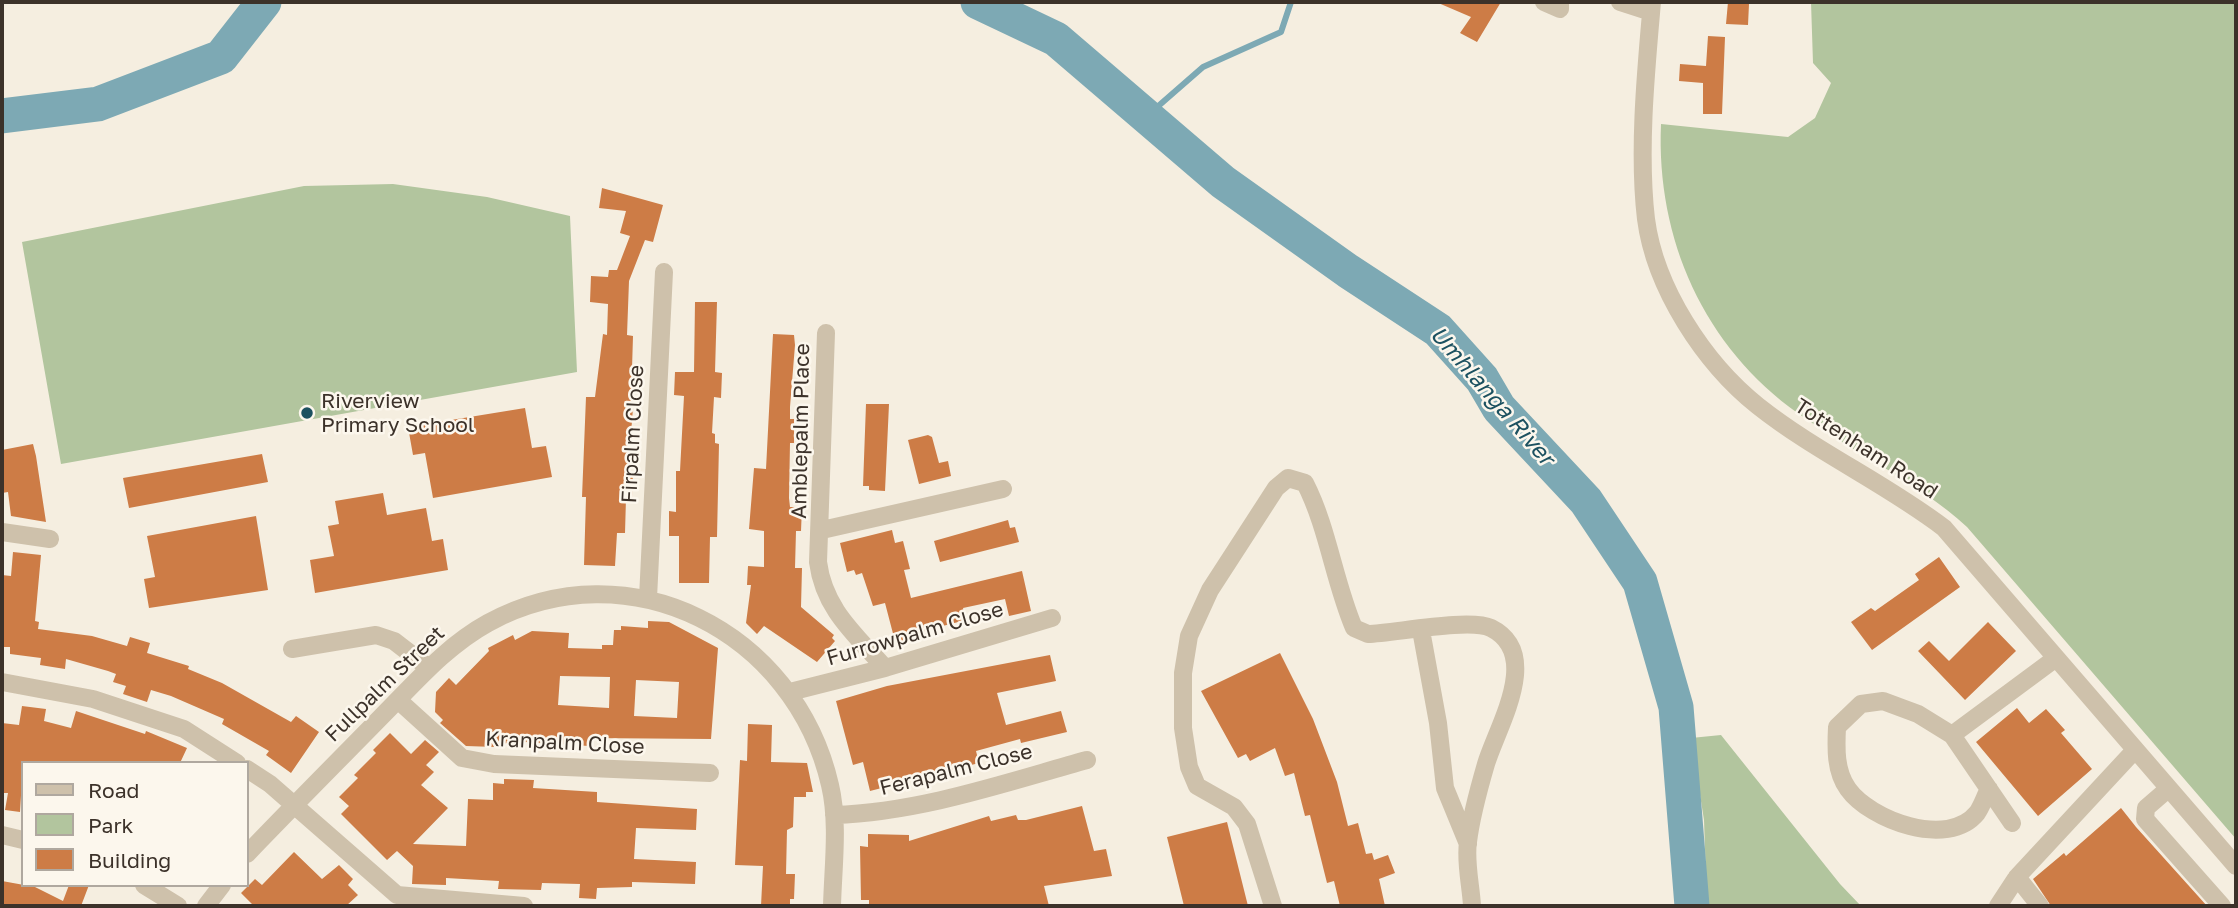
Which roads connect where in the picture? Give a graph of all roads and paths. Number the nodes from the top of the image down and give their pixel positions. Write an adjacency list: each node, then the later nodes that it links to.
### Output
1 (1544, 2): 2 (street)
2 (1560, 2)
3 (1620, 2): 4 (street)
4 (1652, 7): 15 (street, Tottenham Road)
5 (664, 272): 11 (street, Firpalm Close)
6 (826, 333): 8 (street, Amblepalm Place)
7 (1003, 489): 8 (street, Amblepalm Place)
8 (822, 530): 17 (street, Amblepalm Place)
9 (2, 532): 10 (street)
10 (50, 539)
11 (648, 598): 16 (street, Fullpalm Street); 19 (street, Fullpalm Street)
12 (1052, 618): 17 (street, Furrowpalm Close)
13 (1420, 630): 34 (street); 34 (street); 44 (street)
14 (292, 649): 16 (street)
15 (2056, 658): 21 (street); 22 (street, Tottenham Road)
16 (429, 668): 20 (street, Fullpalm Street)
17 (885, 668): 19 (street, Furrowpalm Close)
18 (2, 682): 24 (street)
19 (790, 692): 30 (street, Fullpalm Street)
20 (398, 700): 26 (street, Kranpalm Close); 29 (street, Fullpalm Street)
21 (1952, 735): 27 (street); 27 (street)
22 (2134, 751): 28 (street, Tottenham Road); 37 (street)
23 (1087, 760): 30 (street, Ferapalm Close)
24 (234, 761)
25 (248, 770): 29 (street)
26 (710, 773)
27 (1989, 789): 31 (street)
28 (2168, 789): 36 (street, Tottenham Road); 48 (street)
29 (295, 805): 35 (street, Fullpalm Street); 42 (street)
30 (834, 815): 43 (street, Fullpalm Street)
31 (2012, 823)
32 (2, 835): 33 (street)
33 (21, 840)
34 (1468, 844): 45 (street)
35 (248, 853)
36 (2236, 866)
37 (2017, 877): 46 (street); 47 (street)
38 (147, 887): 40 (street)
39 (220, 887): 41 (street)
40 (178, 906)
41 (206, 906)
42 (524, 906)
43 (831, 906)
44 (1273, 906)
45 (1472, 906)
46 (1998, 906)
47 (2040, 906)
48 (2222, 906)

